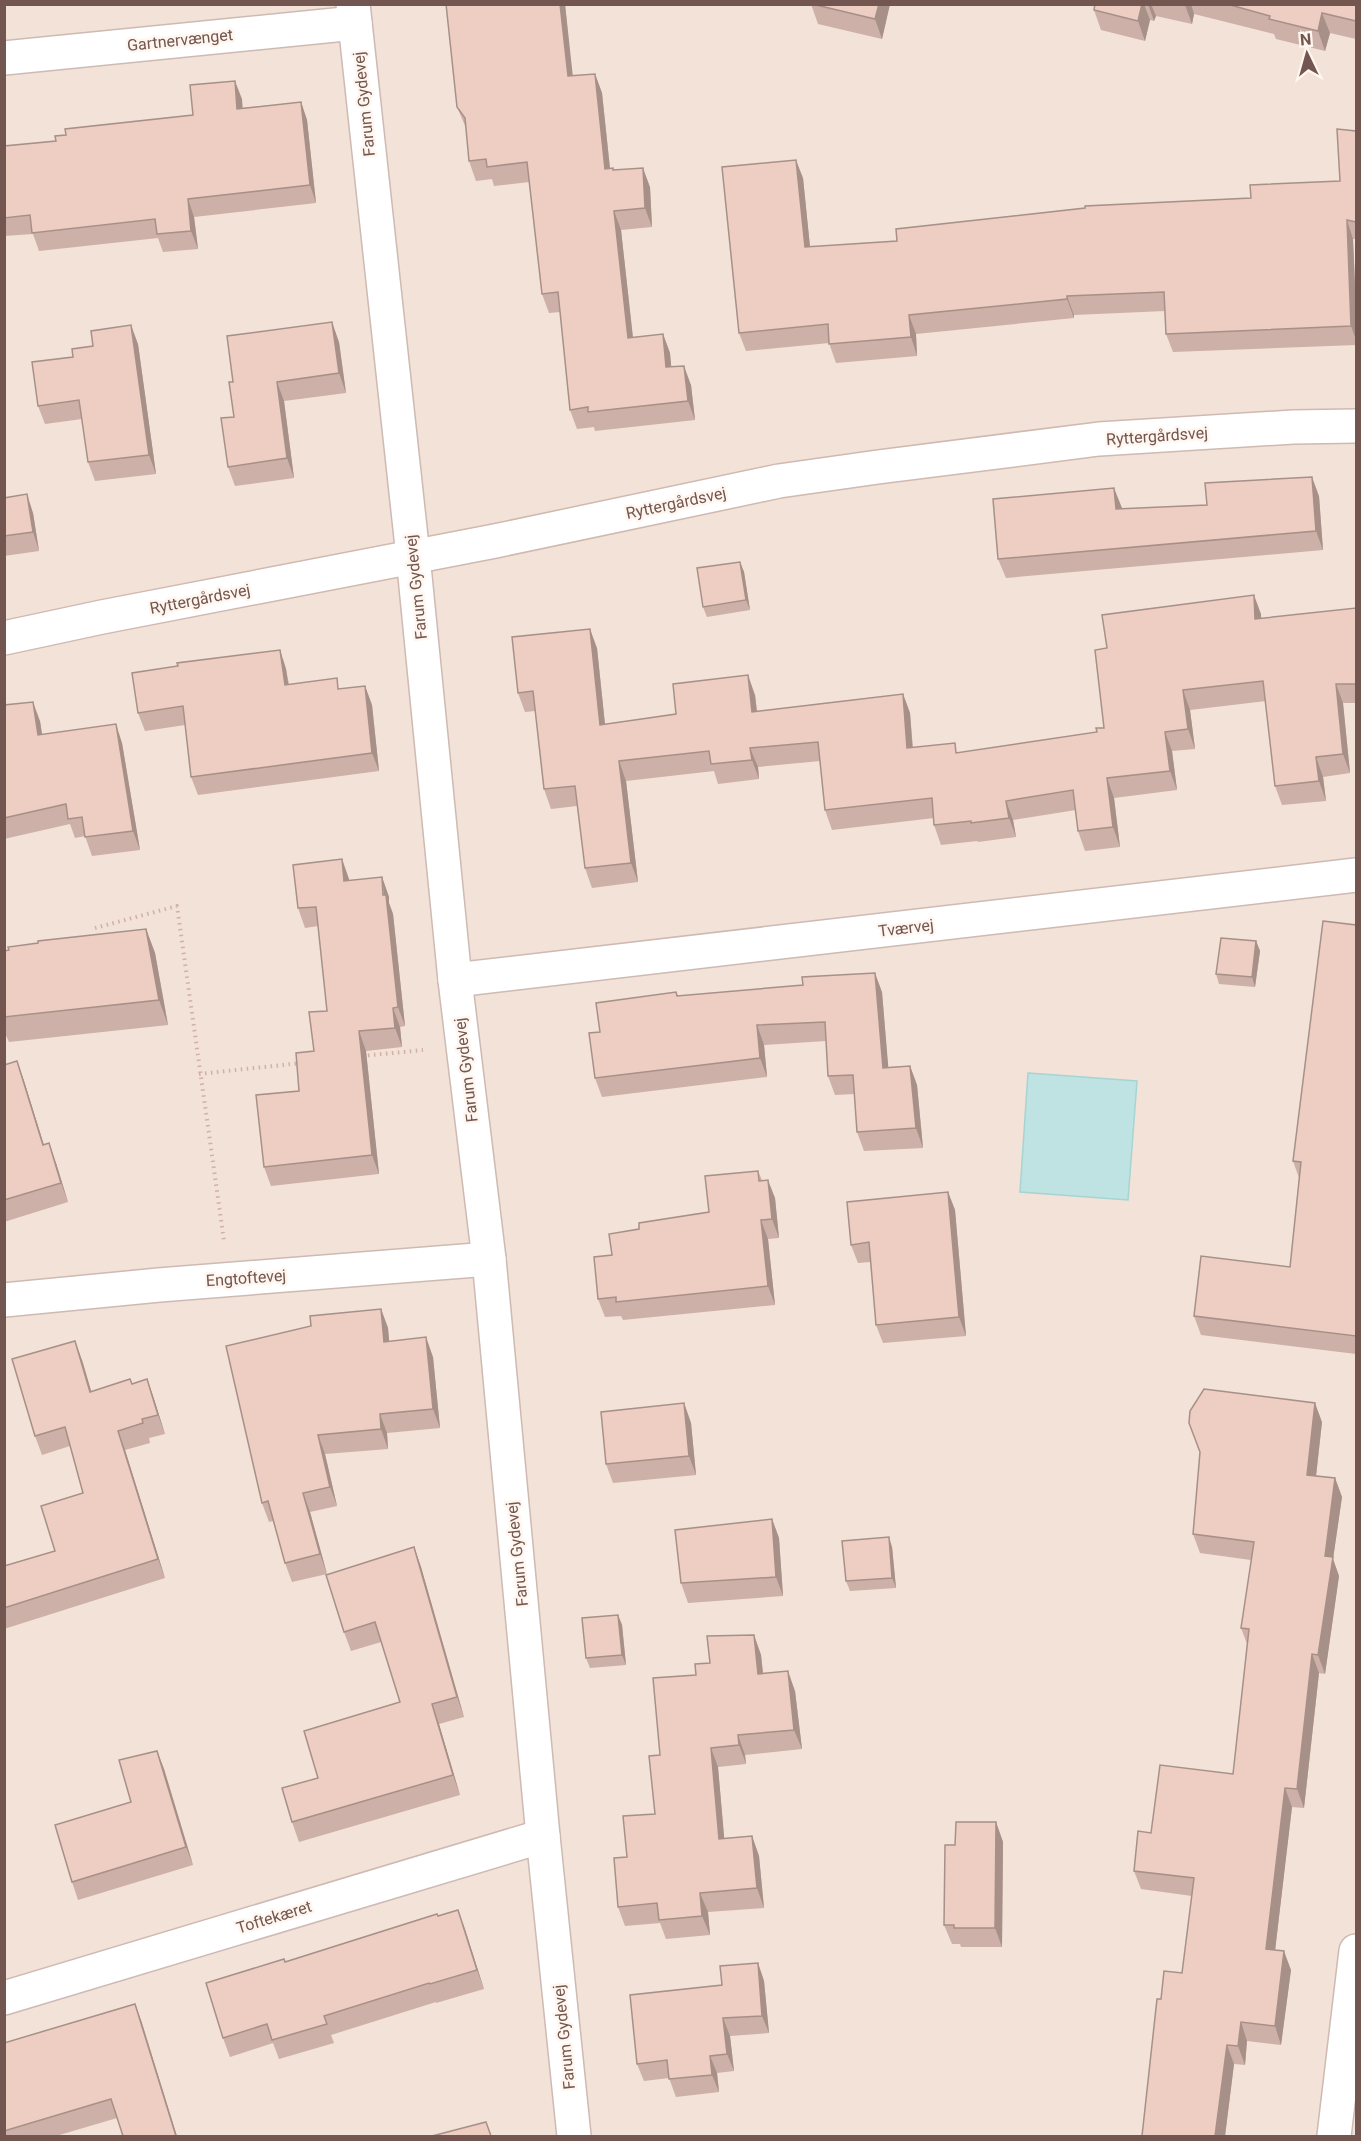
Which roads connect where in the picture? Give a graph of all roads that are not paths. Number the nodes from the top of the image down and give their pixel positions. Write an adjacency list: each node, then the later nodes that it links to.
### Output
1 (354, 14): 2 (street, Gartnervænget); 4 (street, Farum Gydevej)
2 (4, 58)
3 (1356, 426): 4 (street, Ryttergårdsvej)
4 (413, 556): 5 (street, Ryttergårdsvej); 7 (street, Farum Gydevej)
5 (4, 638)
6 (1356, 875): 7 (street, Tværvej)
7 (455, 980): 8 (street, Farum Gydevej)
8 (489, 1260): 9 (street, Engtoftevej); 10 (street, Farum Gydevej)
9 (4, 1300)
10 (543, 1836): 12 (street, Toftekæret); 13 (street, Farum Gydevej)
11 (1356, 1951): 14 (street)
12 (4, 1998)
13 (574, 2136)
14 (1334, 2136)

